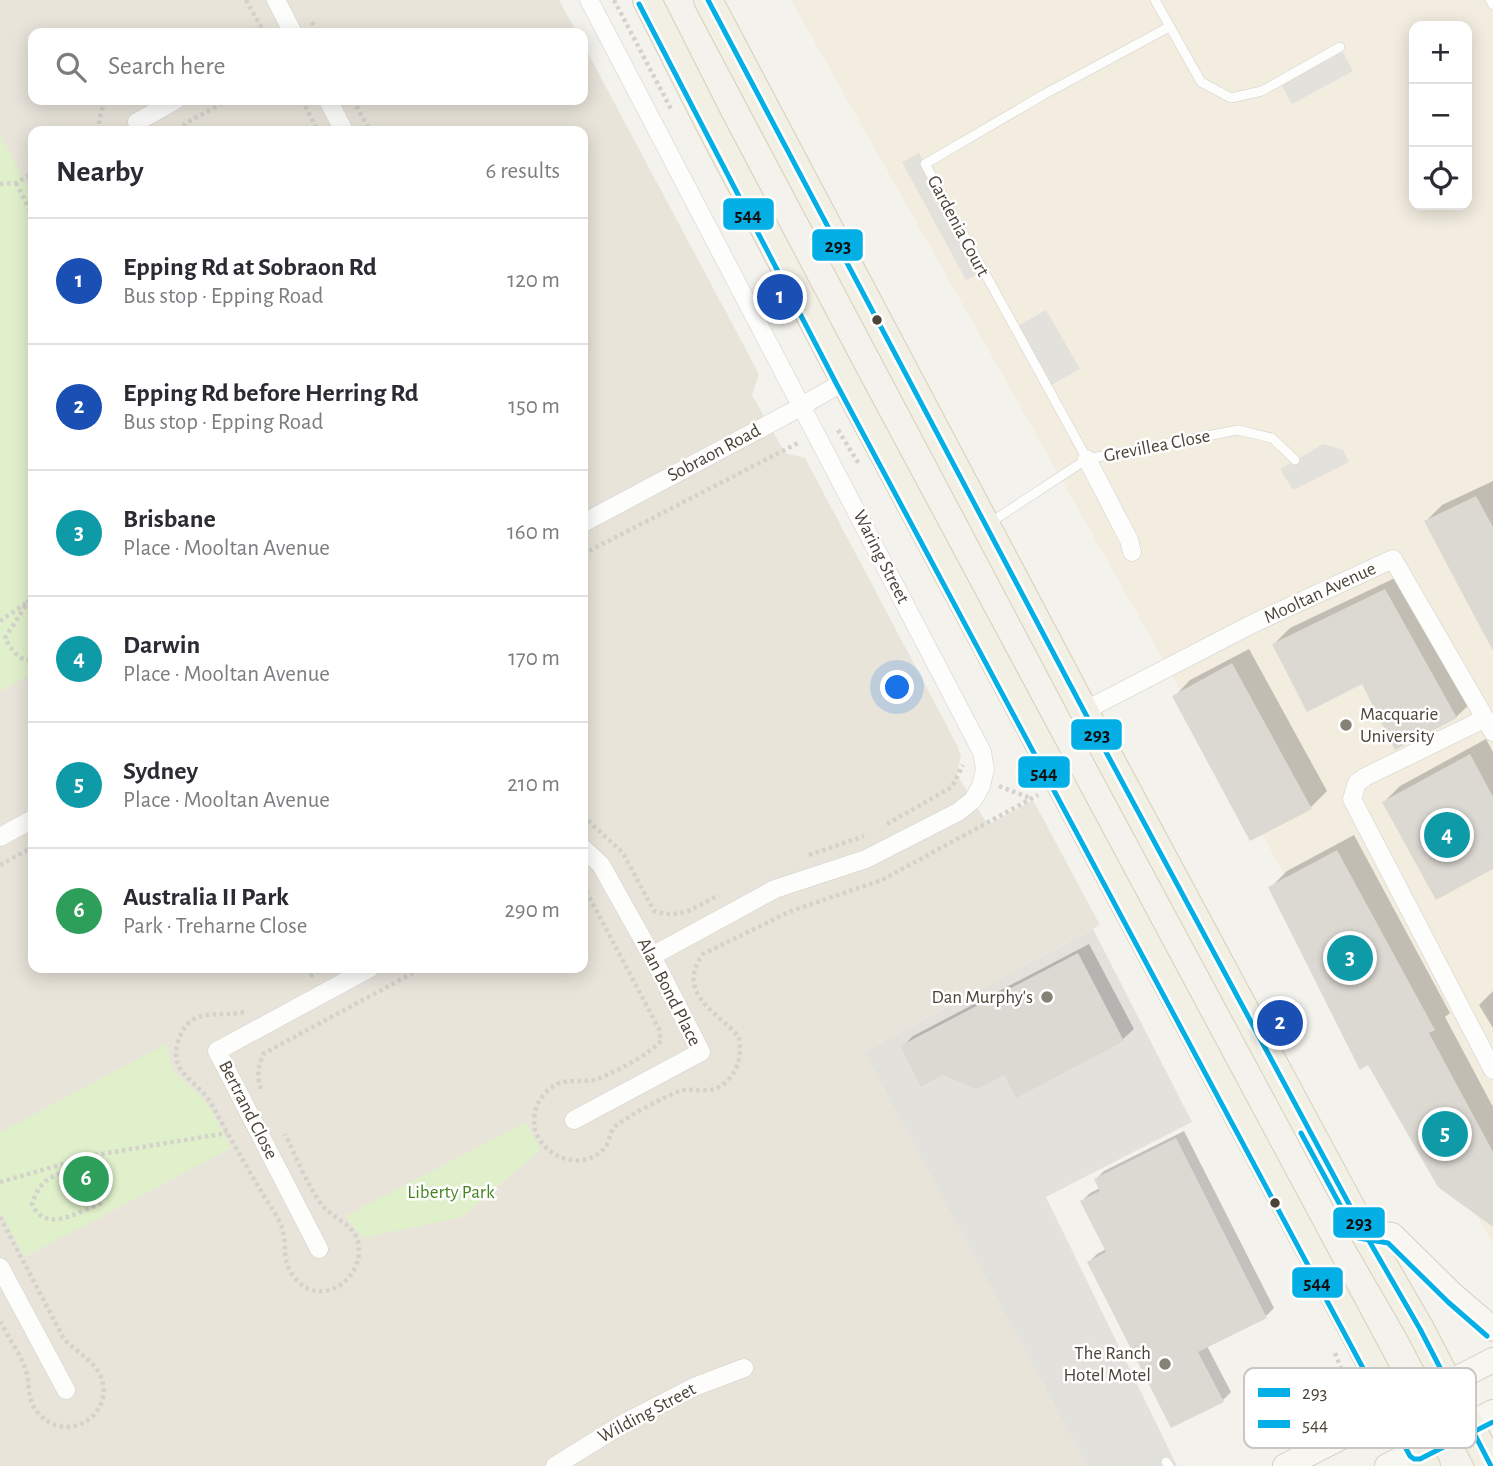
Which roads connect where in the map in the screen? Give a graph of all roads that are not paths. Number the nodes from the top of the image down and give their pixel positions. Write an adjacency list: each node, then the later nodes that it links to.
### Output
1 (276, 0): 9 (street)
2 (589, 0): 16 (street, Waring Street)
3 (648, 0): 15 (main road)
4 (708, 0): 20 (main road)
5 (1156, 0): 8 (lane)
6 (1490, 0): 7 (lane)
7 (1493, 5)
8 (1169, 27): 10 (lane); 17 (lane, Gardenia Court)
9 (290, 28)
10 (1340, 47)
11 (167, 105): 13 (street)
12 (331, 105): 14 (street)
13 (137, 122)
14 (341, 126)
15 (845, 380): 16 (street, Sobraon Road); 37 (main road)
16 (800, 404): 19 (street, Sobraon Road); 27 (street, Waring Street)
17 (1087, 459): 18 (lane, Grevillea Close); 20 (lane, Grevillea Close); 21 (street)
18 (1295, 460)
19 (588, 520)
20 (987, 525): 22 (main road)
21 (1132, 552)
22 (1084, 711): 23 (street, Mooltan Avenue); 31 (main road)
23 (1489, 726): 29 (street, Mooltan Avenue)
24 (28, 822): 25 (street)
25 (0, 837)
26 (588, 853): 27 (street, Alan Bond Place)
27 (652, 956): 30 (street, Alan Bond Place)
28 (361, 973): 32 (street, Bertrand Close)
29 (1493, 1070)
30 (575, 1120)
31 (1364, 1232): 34 (main road); 38 (main road)
32 (319, 1249)
33 (0, 1267): 40 (street)
34 (1493, 1329)
35 (1493, 1360): 39 (main road)
36 (744, 1368): 45 (street, Wilding Street)
37 (1373, 1368)
38 (1440, 1368)
39 (1476, 1368)
40 (66, 1390)
41 (1482, 1418): 48 (main road)
42 (1321, 1448): 46 (main road)
43 (1437, 1448): 44 (main road)
44 (1422, 1458): 47 (main road)
45 (555, 1466)
46 (1285, 1466)
47 (1387, 1466)
48 (1491, 1466)

